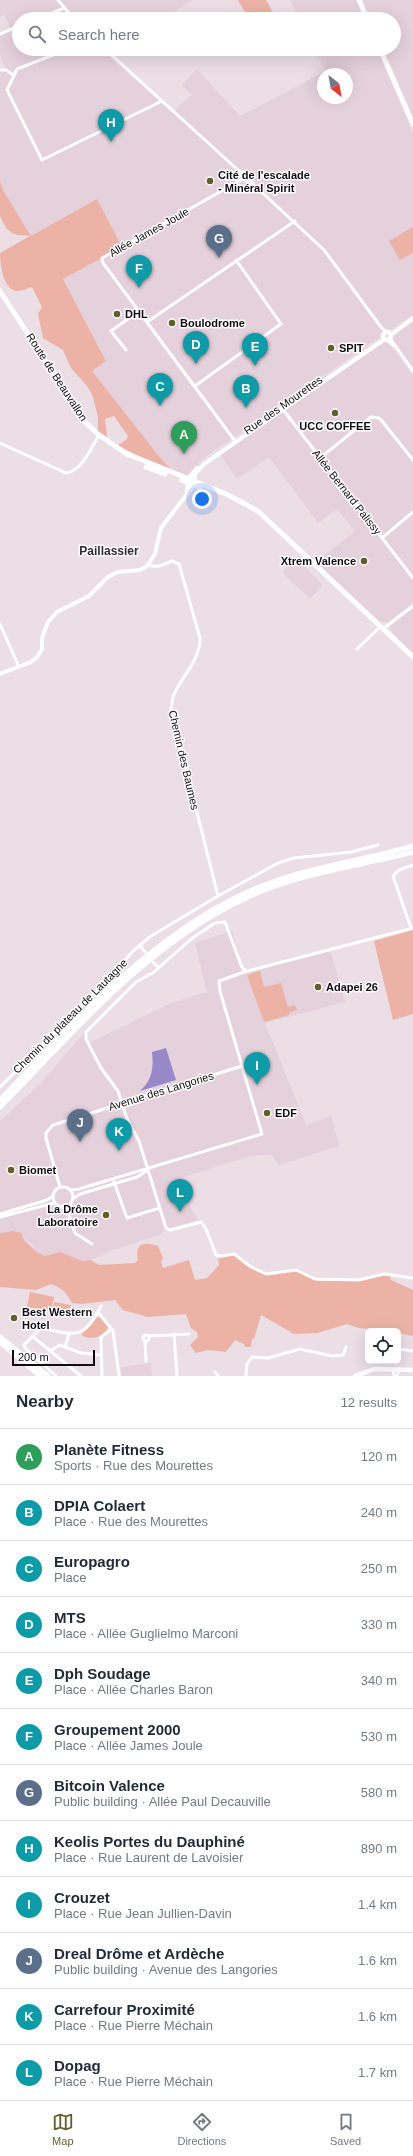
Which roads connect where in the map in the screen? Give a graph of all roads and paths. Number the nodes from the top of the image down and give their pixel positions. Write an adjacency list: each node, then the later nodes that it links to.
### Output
1 (58, 0): 4 (street)
2 (359, 0): 7 (main road)
3 (362, 0): 8 (main road)
4 (64, 8): 5 (street); 6 (street)
5 (55, 12)
6 (68, 12)
7 (365, 12)
8 (366, 12)
9 (12, 29): 10 (street)
10 (0, 34)
11 (51, 56): 15 (street)
12 (113, 56): 16 (street)
13 (384, 56): 17 (main road)
14 (0, 70): 15 (street)
15 (13, 75): 16 (street)
16 (162, 101): 18 (street)
17 (413, 123)
18 (244, 176): 19 (street); 19 (street); 23 (street, Allée James Joule)
19 (250, 179): 20 (street)
20 (295, 221): 21 (street); 26 (street)
21 (236, 260): 25 (street); 29 (street)
22 (0, 291): 31 (main road, Route de Beauvallon)
23 (139, 311): 25 (street, Allée James Joule); 27 (street)
24 (413, 318): 26 (street, Rue des Mourettes)
25 (147, 322): 29 (street, Allée James Joule)
26 (387, 336): 28 (street); 30 (street, Rue des Mourettes)
27 (126, 350)
28 (413, 371)
29 (195, 386): 32 (street, Allée James Joule)
30 (281, 408): 32 (street, Rue des Mourettes); 34 (street, Allée Bernard Palissy)
31 (99, 435): 33 (street); 36 (main road, Route de Beauvallon)
32 (235, 440): 36 (street, Rue des Mourettes)
33 (0, 443)
34 (320, 458): 35 (street); 38 (street, Allée Bernard Palissy)
35 (413, 460)
36 (191, 482): 39 (street, Rue des Mourettes); 43 (main road, Route de Beauvallon)
37 (413, 512): 38 (street)
38 (382, 538): 40 (street, Allée Bernard Palissy)
39 (148, 564): 46 (street); 52 (street, Chemin des Baumes)
40 (413, 578)
41 (413, 606): 43 (street)
42 (0, 624): 46 (street)
43 (381, 628): 44 (street); 45 (main road, Route de Beauvallon)
44 (357, 649)
45 (413, 657)
46 (19, 666): 47 (street)
47 (0, 674)
48 (378, 845): 52 (street)
49 (413, 846): 61 (main road)
50 (413, 852): 63 (main road)
51 (413, 865): 53 (street)
52 (218, 896): 54 (street)
53 (412, 928): 58 (street)
54 (140, 946): 55 (street); 60 (street, Chemin du plateau de Lautagne)
55 (145, 952)
56 (153, 962): 57 (street)
57 (159, 968): 58 (street); 62 (street, Chemin du plateau de Lautagne)
58 (249, 971): 59 (street)
59 (242, 1066): 62 (street, Avenue des Langories); 64 (street)
60 (0, 1087)
61 (0, 1100)
62 (122, 1103): 66 (street); 69 (street, Avenue des Langories)
63 (0, 1108)
64 (262, 1134): 65 (street); 66 (street)
65 (264, 1139)
66 (148, 1169): 67 (street); 68 (street); 75 (street)
67 (113, 1179): 68 (street); 70 (street)
68 (114, 1183): 72 (street); 75 (street)
69 (60, 1187): 70 (street); 71 (street)
70 (71, 1190): 72 (street)
71 (53, 1196): 73 (street); 76 (street)
72 (74, 1198): 74 (street)
73 (54, 1203): 74 (street); 77 (street)
74 (66, 1207): 78 (street)
75 (160, 1208): 79 (street)
76 (0, 1214)
77 (0, 1218)
78 (92, 1244)
79 (413, 1278)
80 (101, 1306): 81 (street)
81 (98, 1312): 82 (street); 83 (street)
82 (112, 1329): 94 (street); 105 (street)
83 (69, 1334): 86 (street); 89 (street)
84 (174, 1334): 85 (street); 95 (street); 106 (street)
85 (188, 1334)
86 (32, 1336): 92 (street); 102 (street)
87 (0, 1337): 101 (main road)
88 (0, 1342): 100 (main road)
89 (65, 1347): 92 (street); 94 (street)
90 (346, 1347): 108 (street)
91 (401, 1349): 93 (street)
92 (50, 1351): 103 (street)
93 (413, 1351)
94 (101, 1355): 104 (street)
95 (146, 1361)
96 (393, 1369): 97 (main road); 109 (main road); 110 (street)
97 (399, 1369): 98 (main road); 110 (street)
98 (413, 1370)
99 (215, 1372): 107 (street)
100 (40, 1376)
101 (48, 1376)
102 (56, 1376)
103 (81, 1376)
104 (102, 1376)
105 (120, 1376)
106 (177, 1376)
107 (218, 1376)
108 (246, 1376)
109 (355, 1376)
110 (395, 1376)

